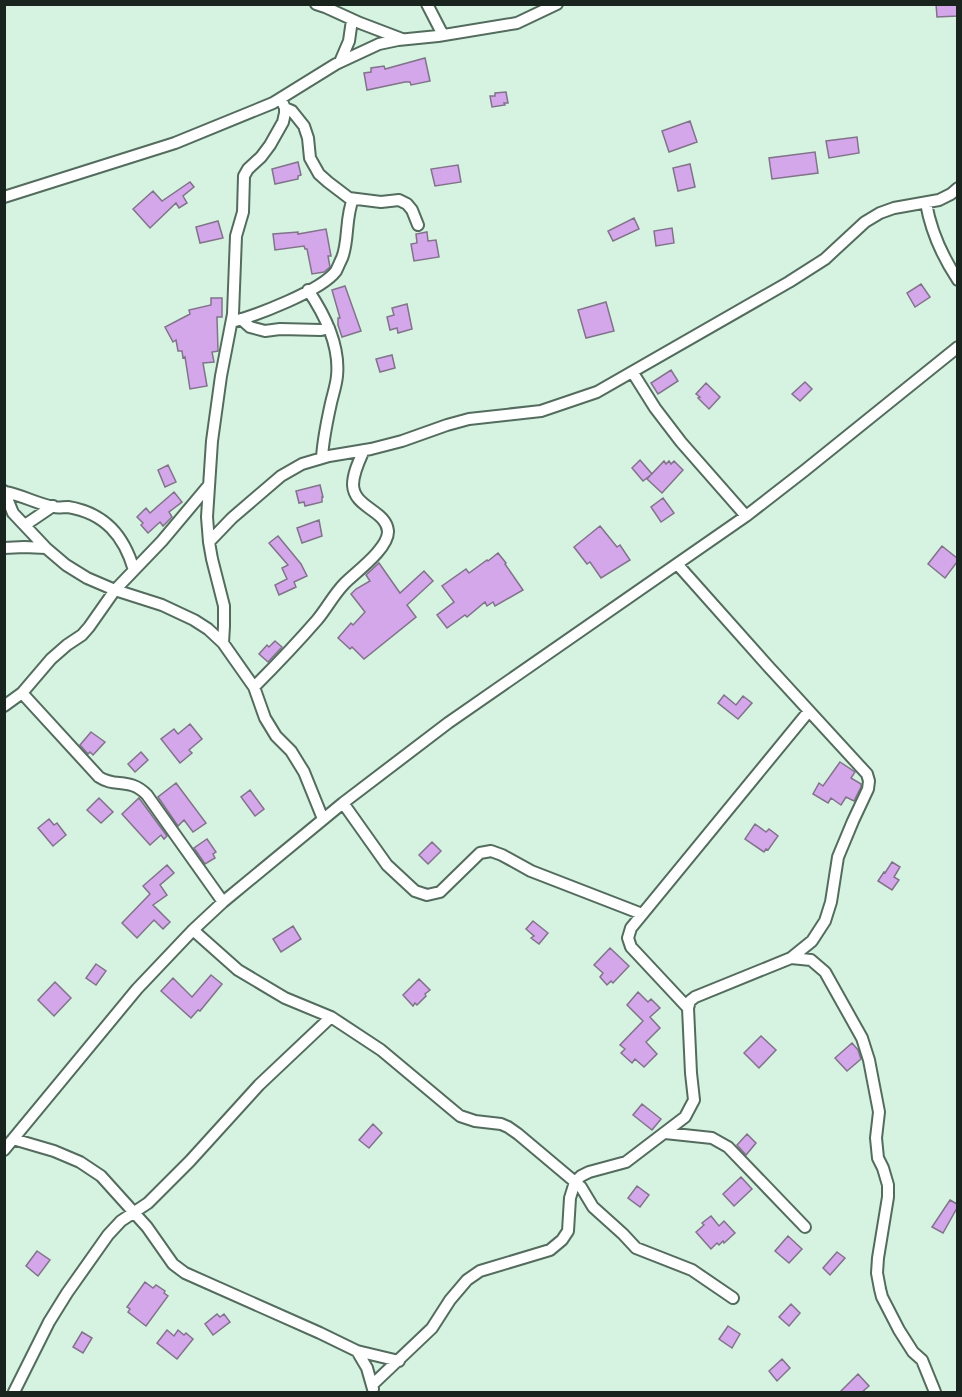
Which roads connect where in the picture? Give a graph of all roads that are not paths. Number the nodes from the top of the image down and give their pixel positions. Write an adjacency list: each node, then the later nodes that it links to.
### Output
1 (316, 4): 4 (street)
2 (427, 4): 5 (street)
3 (557, 4): 5 (street)
4 (352, 20): 6 (street); 7 (street)
5 (443, 35): 6 (street)
6 (402, 39): 7 (street)
7 (340, 62): 8 (street)
8 (283, 103): 10 (street); 11 (street); 16 (street)
9 (957, 188): 12 (street)
10 (4, 197)
11 (353, 199): 13 (street); 15 (street)
12 (926, 203): 14 (street); 19 (street)
13 (418, 225)
14 (957, 280)
15 (309, 290): 16 (street); 17 (street)
16 (237, 320): 17 (street); 22 (street)
17 (329, 328): 21 (street)
18 (957, 347): 25 (street)
19 (633, 373): 20 (street); 25 (street)
20 (364, 450): 21 (street); 34 (street)
21 (322, 458): 27 (street)
22 (208, 484): 27 (street); 31 (street)
23 (5, 492): 24 (street); 26 (street)
24 (53, 506): 26 (street); 31 (street)
25 (746, 516): 30 (street)
26 (25, 525): 29 (street)
27 (209, 542): 33 (street)
28 (4, 548): 29 (street)
29 (46, 548): 32 (street)
30 (678, 564): 37 (street); 38 (street)
31 (134, 570): 32 (street)
32 (115, 590): 33 (street); 35 (street)
33 (223, 643): 34 (street)
34 (254, 687): 39 (street)
35 (22, 693): 36 (street); 40 (street)
36 (4, 706)
37 (809, 711): 41 (street); 43 (street)
38 (343, 803): 39 (street); 41 (street)
39 (323, 819): 40 (street)
40 (223, 902): 42 (street)
41 (642, 914): 44 (street)
42 (193, 930): 45 (street); 47 (street)
43 (791, 958): 44 (street); 57 (street)
44 (688, 1008): 46 (street)
45 (331, 1017): 49 (street); 50 (street)
46 (664, 1133): 49 (street); 51 (street)
47 (13, 1139): 48 (street); 50 (street)
48 (4, 1149)
49 (575, 1182): 52 (street); 54 (street)
50 (134, 1212): 53 (street); 56 (street)
51 (805, 1227)
52 (734, 1298)
53 (357, 1351): 54 (street); 55 (street)
54 (399, 1361): 55 (street)
55 (373, 1389)
56 (14, 1392)
57 (935, 1392)

